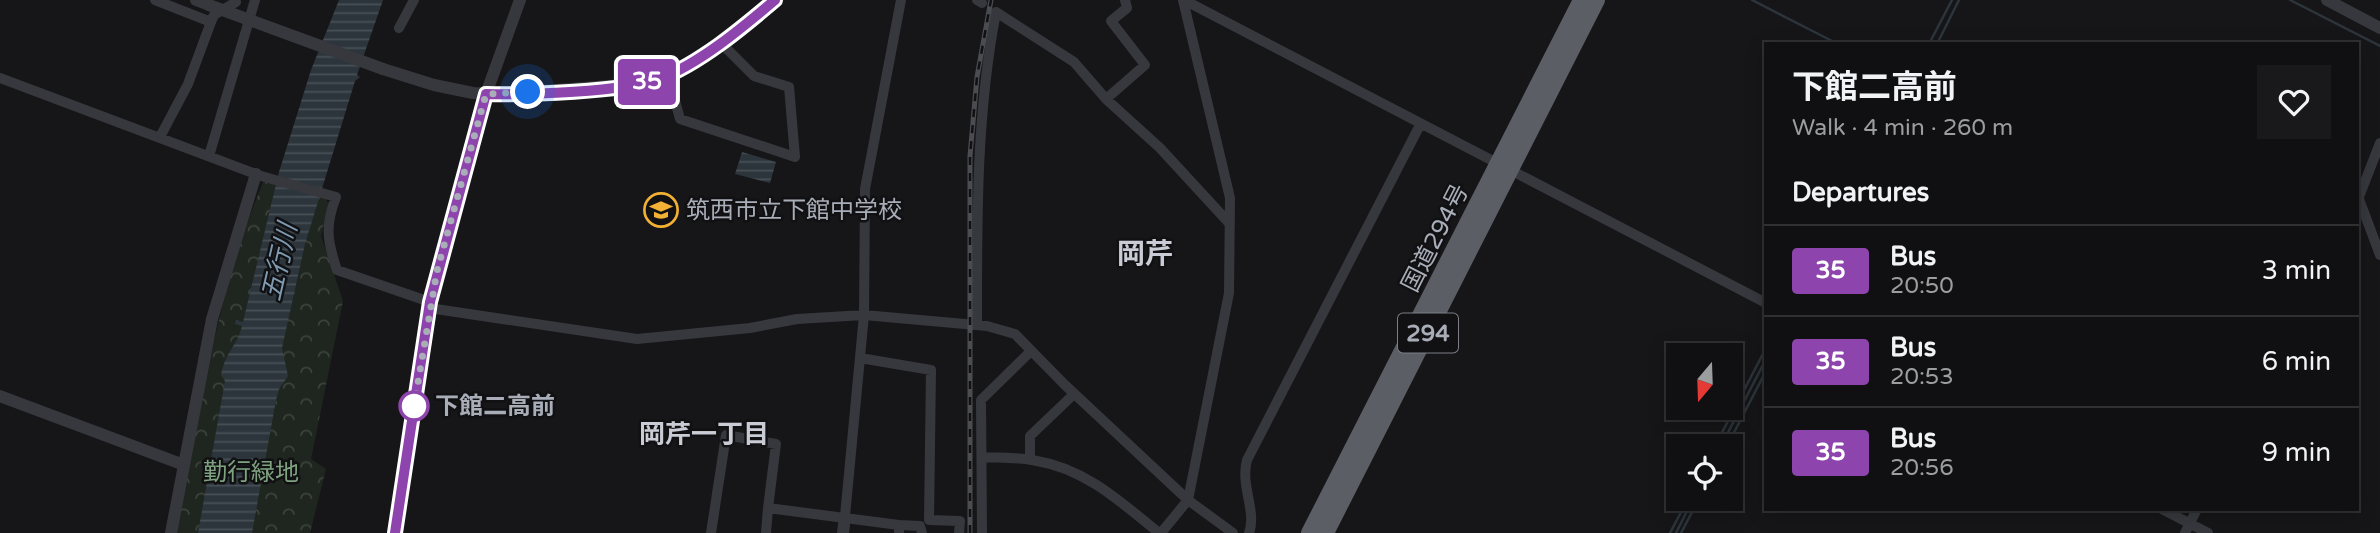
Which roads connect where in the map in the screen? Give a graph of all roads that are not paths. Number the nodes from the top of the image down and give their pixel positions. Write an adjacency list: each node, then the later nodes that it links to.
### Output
1 (155, 0): 14 (street)
2 (255, 0): 25 (street)
3 (414, 0): 15 (street)
4 (520, 0): 20 (street)
5 (775, 0): 17 (street)
6 (901, 0): 34 (street)
7 (1125, 0): 21 (street)
8 (1184, 0): 22 (street); 30 (street)
9 (1581, 0): 26 (highway, 国道294号 / 294)
10 (1597, 0): 26 (highway, 国道294号 / 294)
11 (2327, 0): 16 (street)
12 (236, 1): 14 (street)
13 (202, 2): 20 (street, bridge)
14 (212, 22): 23 (street)
15 (399, 28)
16 (2380, 28)
17 (720, 43): 18 (street); 18 (street)
18 (668, 75): 20 (street)
19 (0, 78): 23 (street)
20 (486, 94): 33 (street)
21 (1106, 99): 30 (street); 35 (street)
22 (1420, 125): 26 (street); 60 (street)
23 (160, 137): 25 (street)
24 (2380, 143): 28 (street)
25 (209, 156): 27 (street)
26 (1504, 167): 32 (street); 61 (highway, 国道294号 / 294); 62 (highway, 国道294号 / 294)
27 (261, 175): 33 (street); 42 (street)
28 (2359, 197)
29 (2359, 202): 31 (street)
30 (1230, 224): 43 (street)
31 (2380, 255)
32 (1764, 302)
33 (429, 305): 34 (street); 52 (street)
34 (864, 315): 35 (street); 37 (street)
35 (977, 326): 36 (street)
36 (1030, 352): 38 (street); 40 (street)
37 (860, 358): 47 (street); 48 (street)
38 (1074, 394): 41 (street); 43 (street)
39 (0, 396): 42 (street)
40 (982, 457): 41 (street); 57 (street)
41 (1030, 460): 58 (street)
42 (184, 465): 51 (street)
43 (1188, 500): 58 (street); 59 (street)
44 (768, 508): 47 (street); 53 (street); 54 (street)
45 (2165, 511): 49 (street)
46 (2196, 511): 49 (street)
47 (845, 516): 50 (street); 55 (street)
48 (923, 526): 50 (street); 56 (street)
49 (2187, 528): 63 (street)
50 (899, 529)
51 (171, 533)
52 (395, 533)
53 (711, 533)
54 (766, 533)
55 (843, 533)
56 (959, 533)
57 (982, 533)
58 (1160, 533)
59 (1233, 533)
60 (1249, 533)
61 (1309, 533)
62 (1326, 533)
63 (2208, 533)

